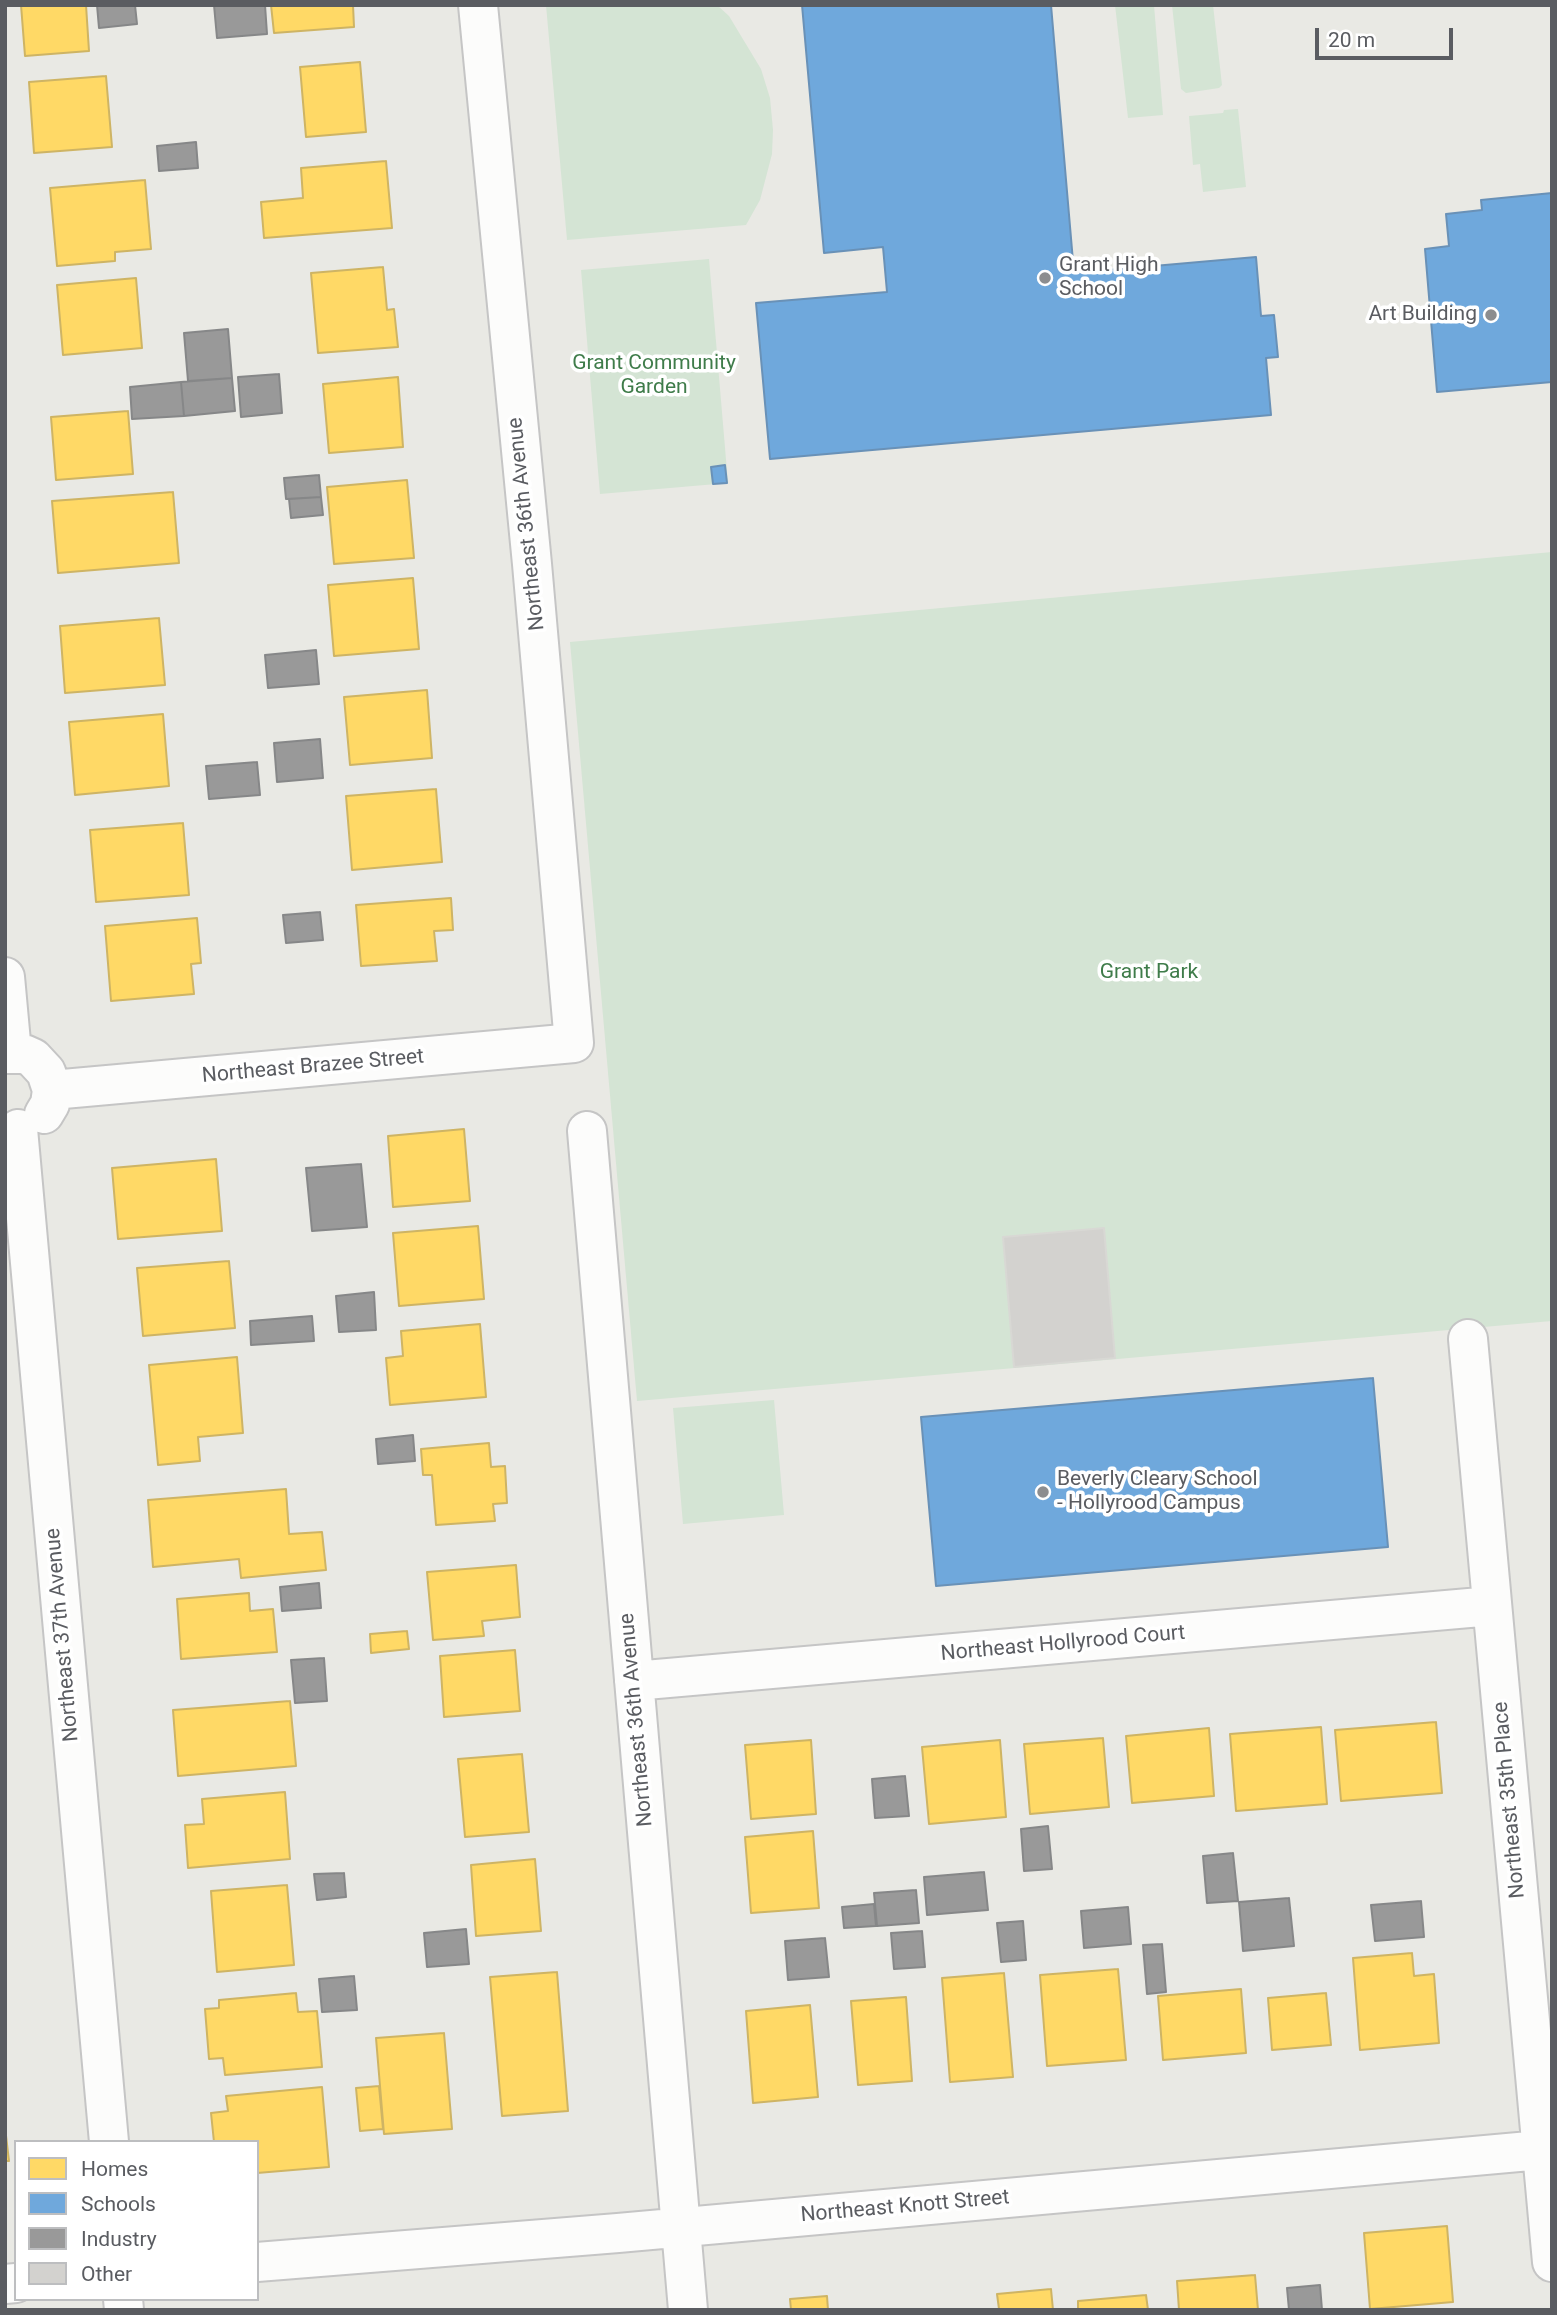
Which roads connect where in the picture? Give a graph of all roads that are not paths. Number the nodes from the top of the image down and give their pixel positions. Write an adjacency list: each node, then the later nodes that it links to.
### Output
1 (478, 5): 3 (street, Northeast 36th Avenue)
2 (5, 977): 4 (street)
3 (574, 1043): 5 (street, Northeast Brazee Street)
4 (8, 1054): 5 (street)
5 (52, 1090): 6 (street)
6 (12, 1129): 11 (street, Northeast 37th Avenue)
7 (587, 1131): 10 (street, Northeast 36th Avenue)
8 (1468, 1339): 9 (street, Northeast 35th Place)
9 (1492, 1606): 10 (street, Northeast Hollyrood Court); 12 (street, Northeast 35th Place)
10 (634, 1681): 13 (street, Northeast 36th Avenue)
11 (109, 2140)
12 (1547, 2150): 13 (street, Northeast Knott Street); 15 (street, Northeast 35th Place)
13 (681, 2227): 14 (street, Northeast Knott Street); 16 (street, Northeast 36th Avenue)
14 (259, 2262)
15 (1552, 2262)
16 (688, 2310)

